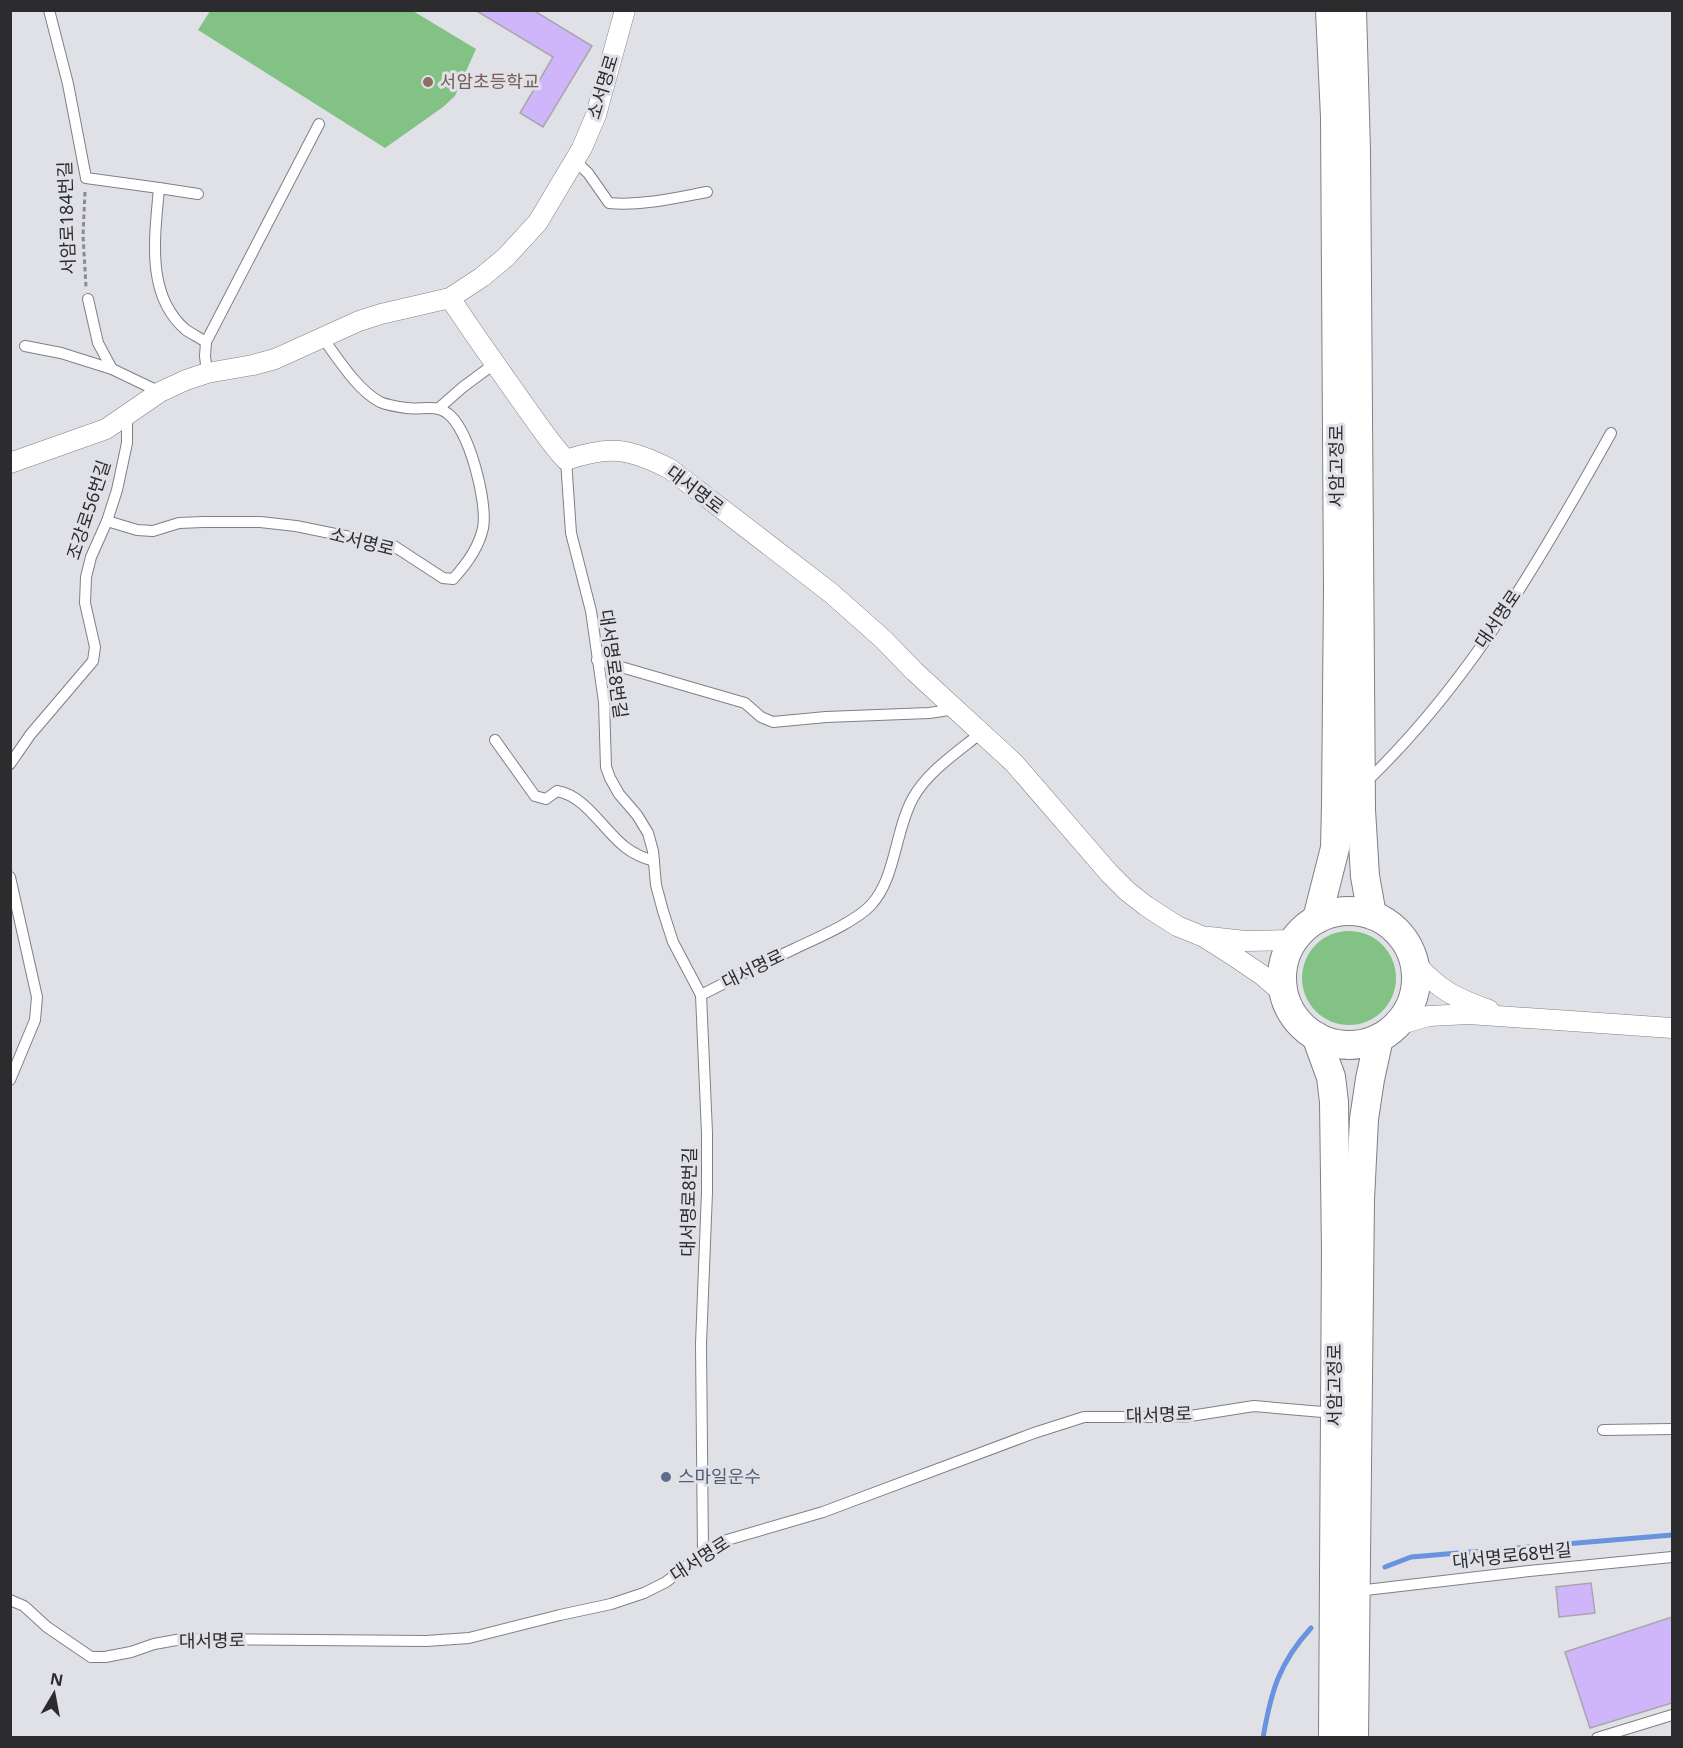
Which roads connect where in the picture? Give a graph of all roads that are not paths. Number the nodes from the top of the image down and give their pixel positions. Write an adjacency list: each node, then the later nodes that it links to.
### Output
1 (49, 10): 7 (lane, 서암로184번길)
2 (625, 10): 6 (street, 소서명로)
3 (1330, 10): 34 (main road, 서암고정로)
4 (1352, 10): 30 (main road, 서암고정로)
5 (319, 124): 13 (lane)
6 (575, 161): 8 (lane); 10 (street, 소서명로)
7 (159, 188): 9 (lane); 13 (lane)
8 (707, 192)
9 (198, 194)
10 (450, 298): 12 (street, 소서명로); 15 (street)
11 (88, 299): 16 (lane, 서암로184번길)
12 (322, 337): 17 (street, 소서명로); 19 (lane)
13 (206, 342): 17 (lane)
14 (25, 346): 16 (lane)
15 (494, 364): 19 (lane); 22 (street)
16 (112, 369): 18 (lane)
17 (207, 373): 18 (street, 소서명로)
18 (160, 392): 20 (street, 소서명로)
19 (439, 408): 24 (lane, 소서명로)
20 (127, 416): 23 (street, 소서명로); 24 (lane, 조강로56번길)
21 (1611, 432): 30 (lane, 대서명로)
22 (566, 460): 25 (lane, 대서명로8번길); 26 (street, 대서명로)
23 (10, 463)
24 (107, 521): 29 (lane, 조강로56번길)
25 (597, 660): 26 (lane); 31 (lane, 대서명로8번길)
26 (956, 709): 27 (street, 대서명로)
27 (982, 732): 35 (street, 대서명로); 39 (lane, 대서명로)
28 (495, 740): 31 (lane)
29 (10, 764)
30 (1361, 788): 33 (main road, 서암고정로)
31 (654, 861): 39 (lane, 대서명로8번길)
32 (10, 877): 44 (lane)
33 (1372, 915): 34 (main road); 37 (main road)
34 (1317, 919): 36 (main road)
35 (1204, 937): 36 (street); 38 (street, 대서명로)
36 (1293, 940): 38 (main road)
37 (1414, 963): 40 (street); 42 (main road)
38 (1284, 993): 43 (main road)
39 (701, 994): 48 (lane, 대서명로8번길)
40 (1509, 1016): 41 (street); 42 (street)
41 (1672, 1028)
42 (1388, 1031): 43 (main road); 50 (main road, 서암고정로)
43 (1316, 1036): 45 (main road, 서암고정로)
44 (10, 1080)
45 (1335, 1413): 48 (lane, 대서명로); 53 (main road, 서암고정로)
46 (1672, 1429): 47 (lane)
47 (1603, 1430)
48 (704, 1553): 51 (lane, 대서명로)
49 (1672, 1557): 50 (lane, 대서명로68번길)
50 (1355, 1591): 54 (main road, 서암고정로)
51 (10, 1600)
52 (1672, 1715): 55 (lane)
53 (1332, 1737)
54 (1354, 1737)
55 (1597, 1737)

